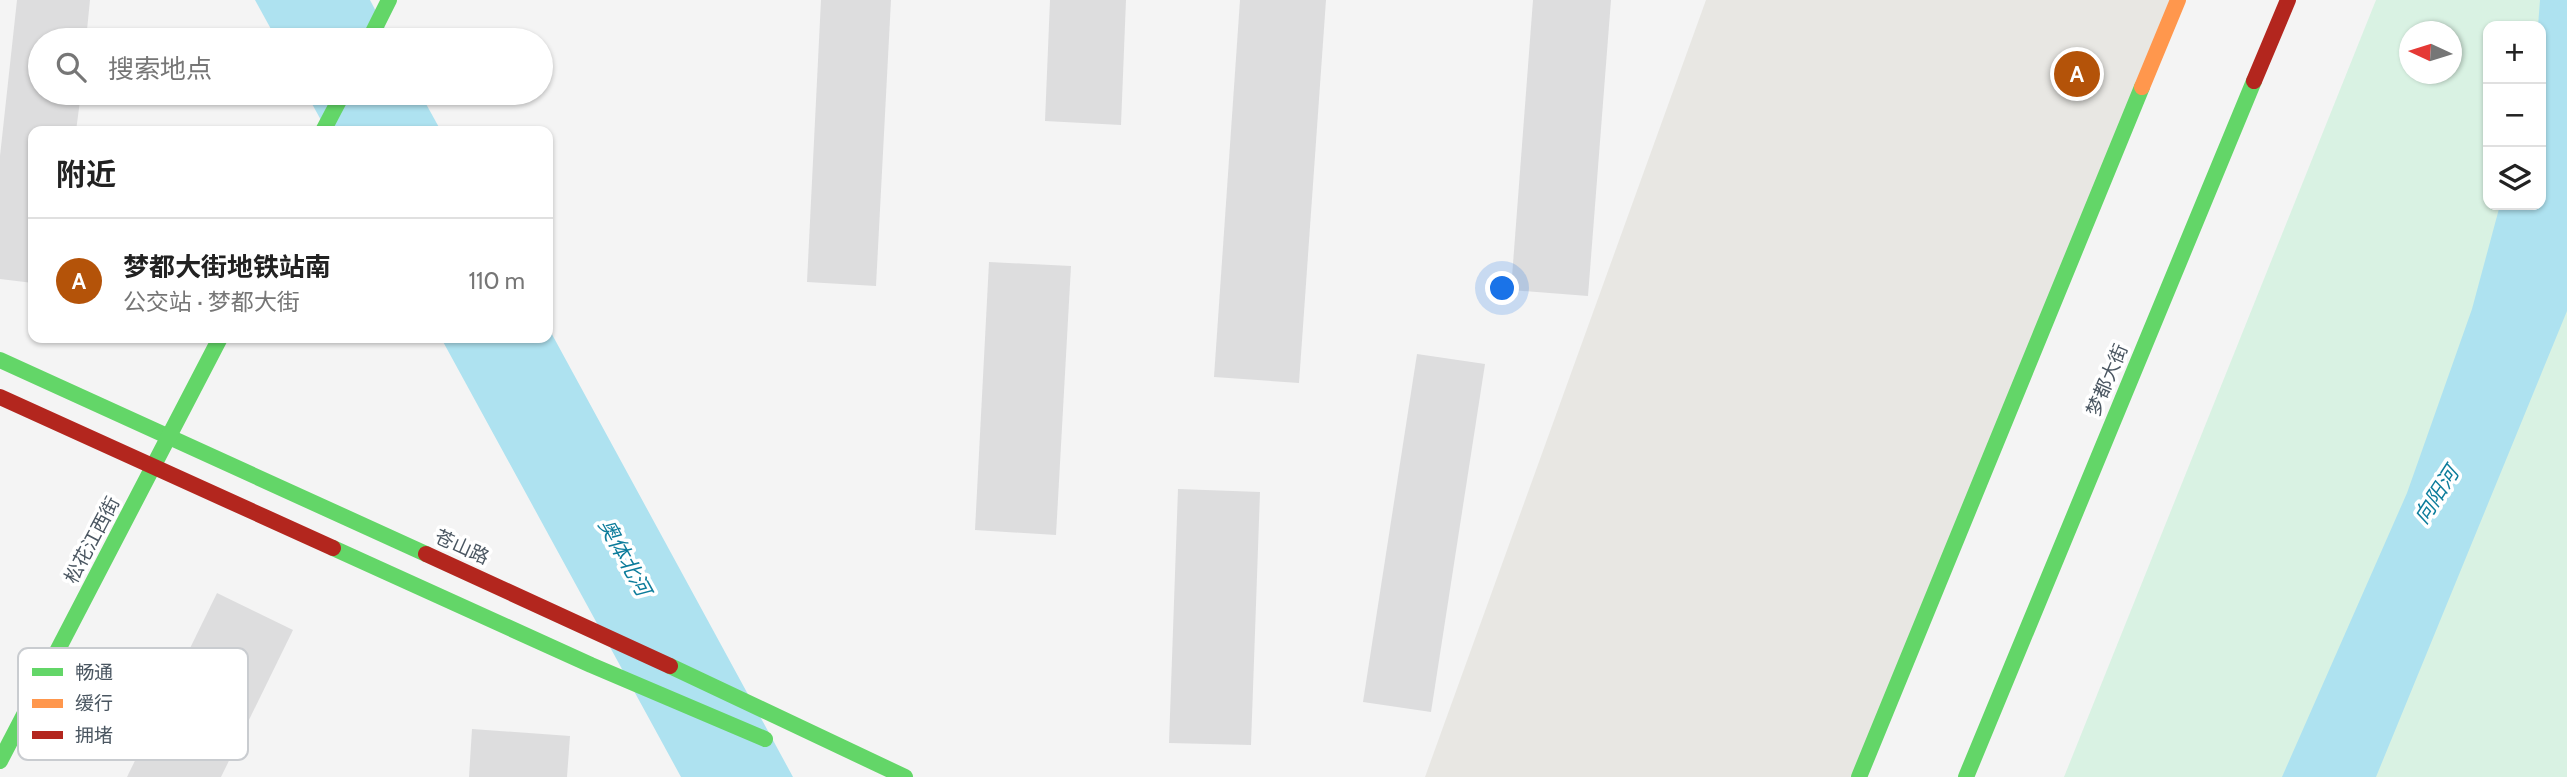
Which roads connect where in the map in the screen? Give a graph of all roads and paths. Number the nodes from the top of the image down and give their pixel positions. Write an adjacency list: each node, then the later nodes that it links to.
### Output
1 (389, 0): 4 (street)
2 (2178, 0): 17 (street)
3 (2288, 0): 18 (street, 梦都大街)
4 (375, 28)
5 (337, 105): 6 (street)
6 (326, 126)
7 (217, 343): 10 (street, 松花江西街)
8 (0, 360): 10 (street, 苍山路)
9 (0, 397): 11 (street)
10 (170, 437): 11 (street, 松花江西街); 16 (street, 苍山路)
11 (154, 468): 12 (street, 松花江西街); 14 (street)
12 (59, 648)
13 (18, 727): 15 (street, 松花江西街)
14 (777, 744)
15 (0, 761)
16 (905, 777)
17 (1859, 777)
18 (1966, 777)

